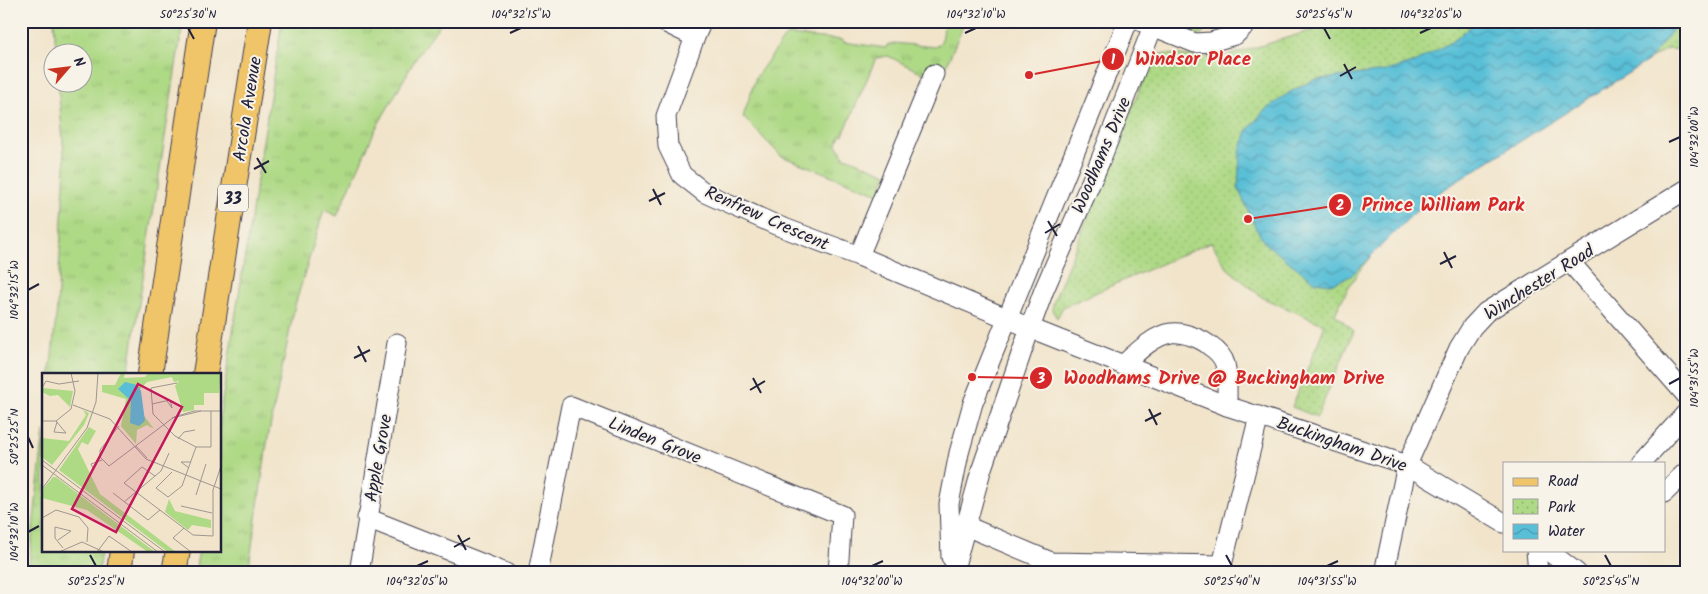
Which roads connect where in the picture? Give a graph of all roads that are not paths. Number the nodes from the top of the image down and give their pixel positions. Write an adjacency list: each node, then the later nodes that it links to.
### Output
1 (204, 21): 17 (main road)
2 (260, 21): 18 (main road, Arcola Avenue / 33)
3 (662, 21): 7 (street)
4 (1128, 21): 13 (street, Woodhams Drive)
5 (1248, 21): 8 (street)
6 (1149, 23): 8 (street); 14 (street, Woodhams Drive)
7 (698, 29): 11 (street, Renfrew Crescent)
8 (1218, 30)
9 (934, 74): 11 (street)
10 (1687, 189): 12 (street, Winchester Road)
11 (859, 256): 13 (street, Renfrew Crescent)
12 (1570, 262): 19 (street); 24 (street, Winchester Road)
13 (1007, 317): 14 (street, Buckingham Drive); 40 (street, Woodhams Drive)
14 (1030, 328): 16 (street, Buckingham Drive); 29 (street, Woodhams Drive)
15 (397, 343): 27 (street, Apple Grove)
16 (1124, 365): 20 (street, Buckingham Drive); 20 (street)
17 (150, 373)
18 (205, 373)
19 (1687, 396)
20 (1227, 406): 22 (street, Buckingham Drive)
21 (1687, 412): 23 (street)
22 (1259, 416): 24 (street, Buckingham Drive); 29 (street)
23 (1642, 462)
24 (1407, 465): 28 (street, Buckingham Drive); 41 (street, Winchester Road)
25 (1687, 471): 26 (street)
26 (1666, 491)
27 (367, 518): 36 (street, Apple Grove); 37 (street)
28 (1503, 522)
29 (966, 526): 40 (street, Woodhams Drive)
30 (122, 552): 34 (main road)
31 (178, 552): 35 (main road)
32 (1536, 552): 42 (street)
33 (1550, 552): 43 (street)
34 (119, 573)
35 (174, 573)
36 (359, 573)
37 (506, 573)
38 (538, 573): 39 (street, Linden Grove)
39 (838, 573)
40 (952, 573)
41 (1384, 573)
42 (1538, 573)
43 (1577, 573)

